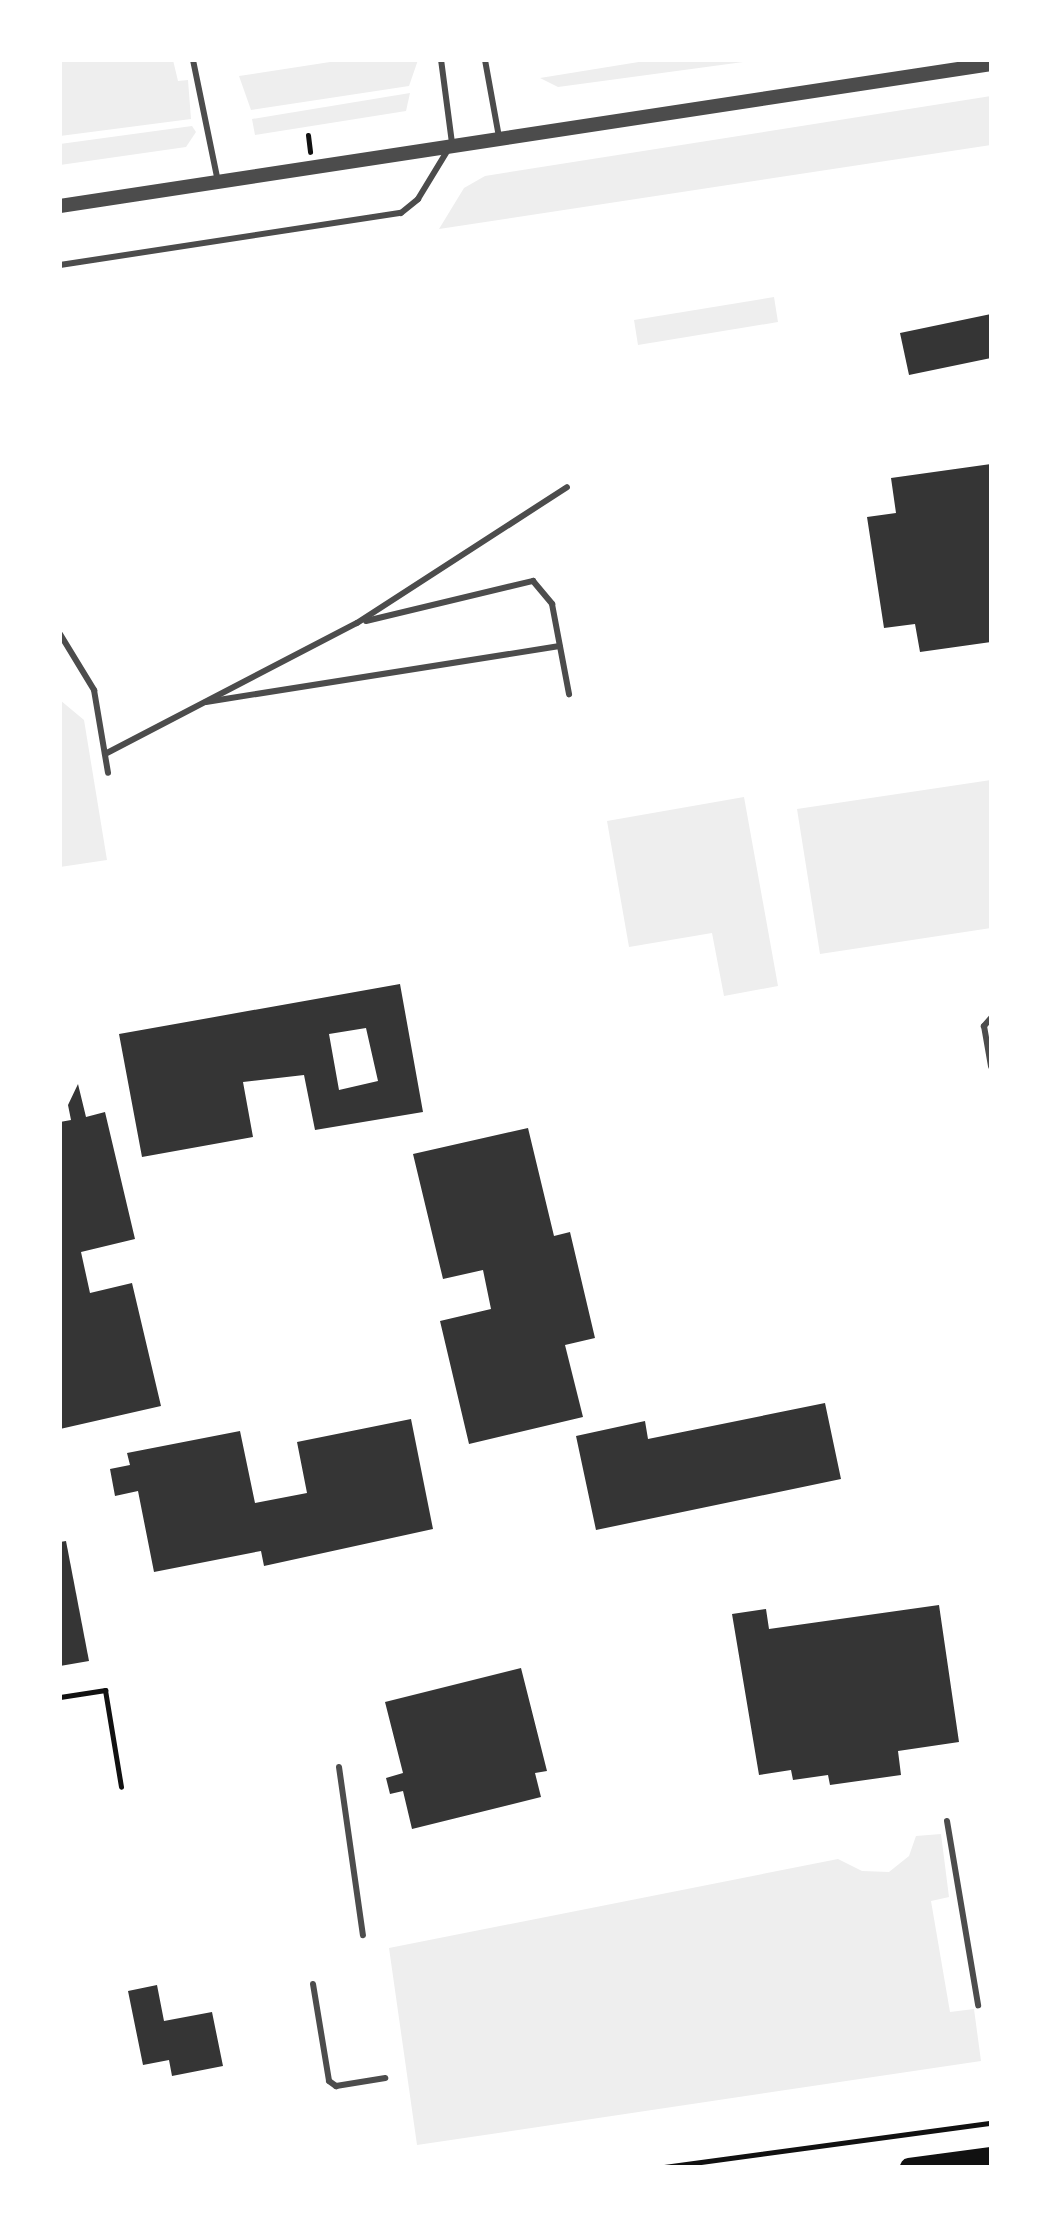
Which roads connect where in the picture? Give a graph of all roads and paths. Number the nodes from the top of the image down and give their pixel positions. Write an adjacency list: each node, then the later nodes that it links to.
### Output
1 (193, 60): 7 (lane)
2 (442, 60): 6 (lane)
3 (486, 60): 5 (lane)
4 (988, 62): 5 (street)
5 (499, 137): 6 (street)
6 (452, 143): 7 (street); 9 (lane)
7 (218, 184): 8 (street)
8 (60, 206)
9 (60, 265)
10 (567, 487): 11 (lane)
11 (357, 623): 13 (lane); 15 (lane)
12 (60, 634): 16 (lane)
13 (560, 646): 14 (lane); 15 (lane)
14 (569, 694)
15 (200, 704): 16 (lane)
16 (105, 754): 17 (lane)
17 (108, 773)
18 (991, 1018): 19 (lane)
19 (991, 1066)
20 (60, 1698): 22 (path)
21 (339, 1767): 24 (lane)
22 (121, 1787)
23 (947, 1821): 26 (lane)
24 (363, 1935)
25 (313, 1984): 27 (lane)
26 (978, 2006)
27 (385, 2078)
28 (991, 2123): 30 (path)
29 (991, 2156): 31 (main road)
30 (664, 2167)
31 (909, 2167)

